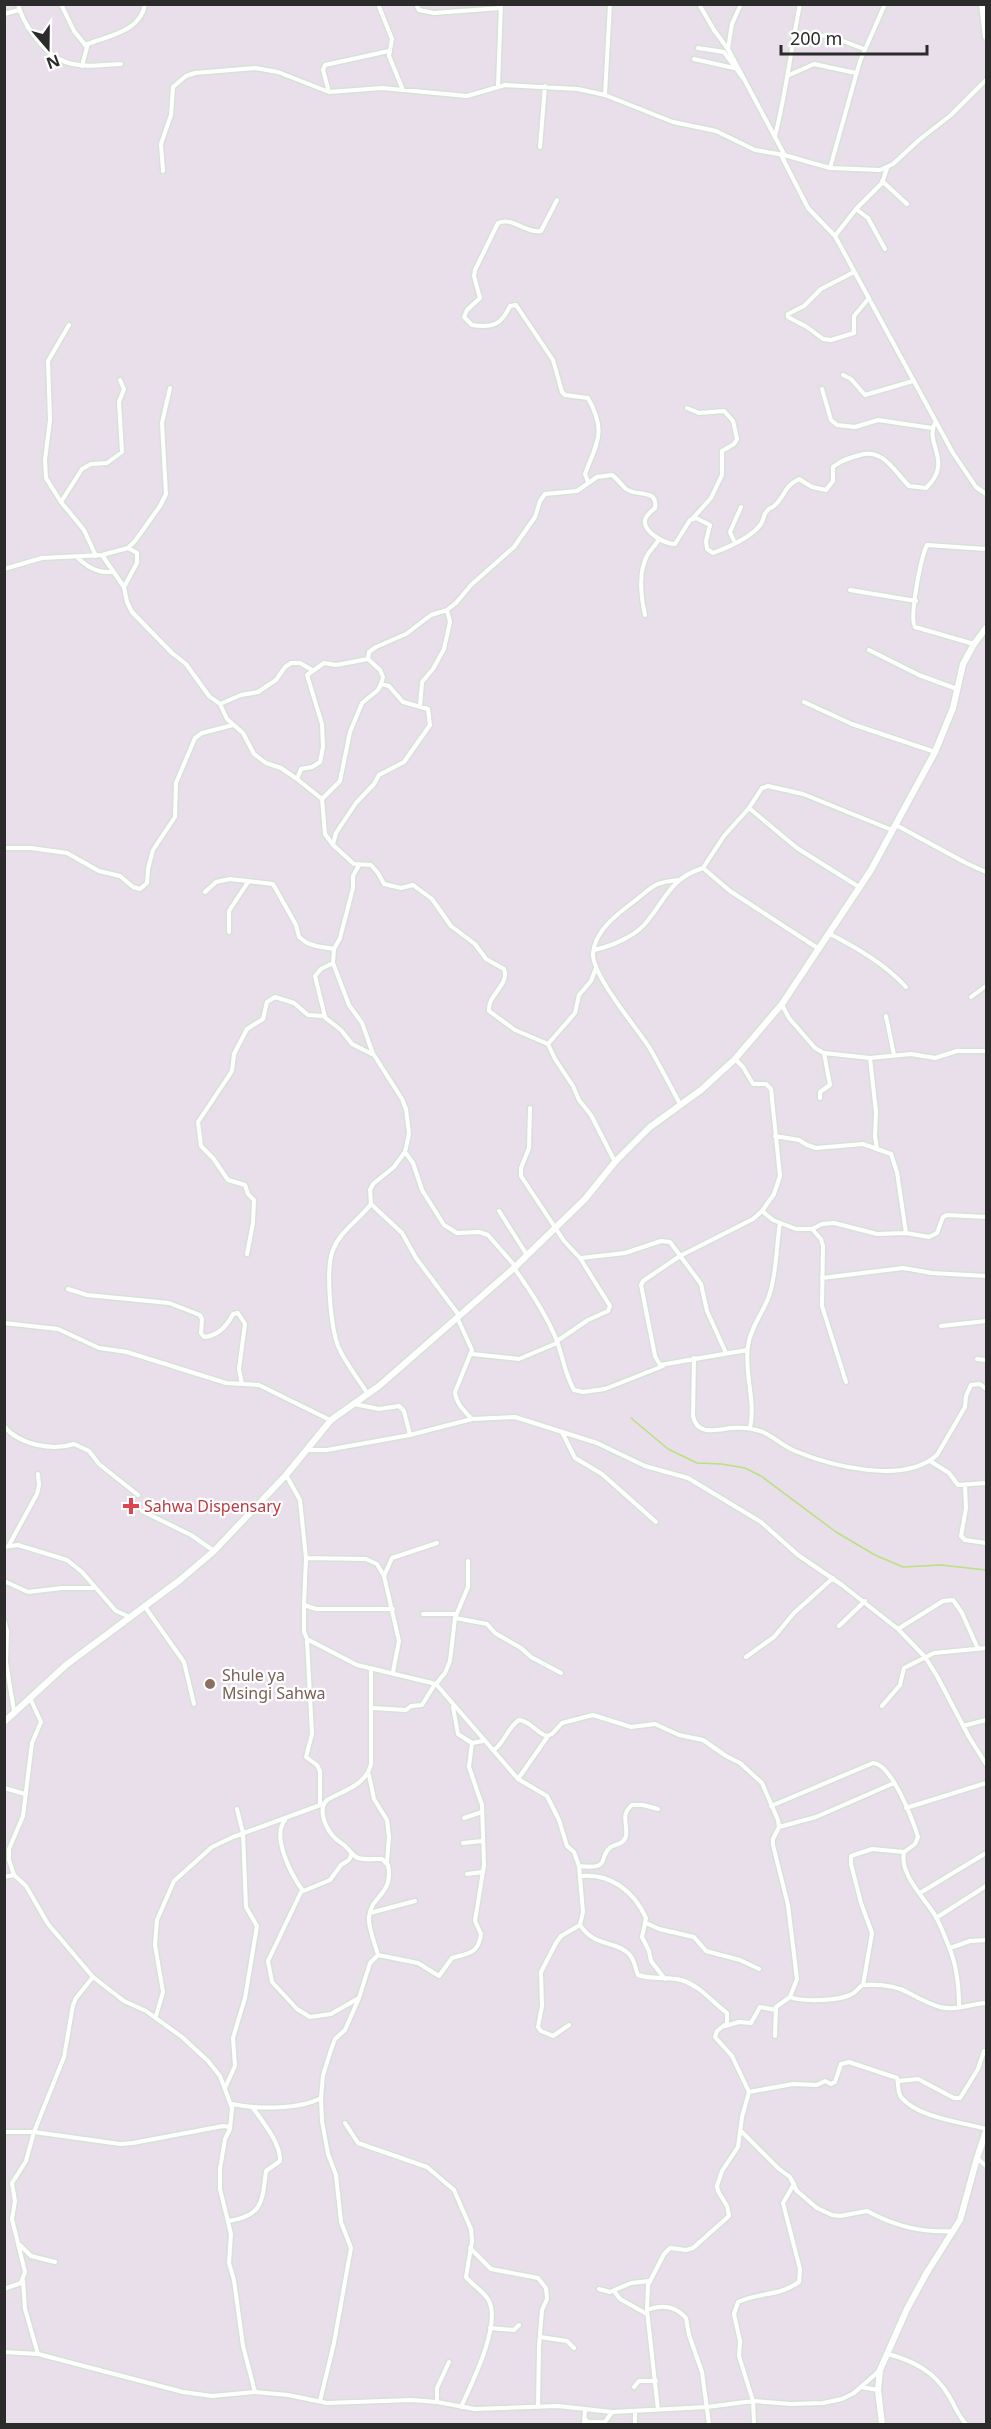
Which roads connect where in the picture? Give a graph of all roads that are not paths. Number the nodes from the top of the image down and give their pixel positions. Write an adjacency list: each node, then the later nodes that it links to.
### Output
1 (61, 4): 16 (street)
2 (145, 4): 16 (street)
3 (378, 4): 20 (street)
4 (416, 4): 11 (street)
5 (610, 4): 33 (street)
6 (699, 4): 18 (street)
7 (741, 4): 18 (street)
8 (800, 4): 14 (street)
9 (885, 4): 19 (street)
10 (982, 4): 15 (main road)
11 (501, 6): 29 (street)
12 (18, 7): 13 (street); 23 (street)
13 (4, 14)
14 (794, 34): 19 (street); 26 (street)
15 (987, 37)
16 (85, 45): 23 (street)
17 (698, 48): 24 (street)
18 (728, 49): 27 (street)
19 (864, 49): 25 (street)
20 (388, 51): 31 (street); 32 (street)
21 (694, 59): 24 (street)
22 (121, 64): 23 (street)
23 (82, 66)
24 (735, 68): 27 (street)
25 (856, 73): 26 (street); 37 (street)
26 (787, 76): 34 (street)
27 (744, 78): 34 (street)
28 (987, 80): 38 (street)
29 (498, 86): 30 (street); 31 (street)
30 (545, 87): 33 (street); 35 (street)
31 (403, 90): 32 (street)
32 (329, 92): 39 (street)
33 (605, 95): 36 (street)
34 (775, 136): 36 (street)
35 (540, 147)
36 (782, 154): 37 (street); 44 (street)
37 (830, 168): 38 (street)
38 (888, 168): 40 (street)
39 (163, 171)
40 (882, 181): 42 (street); 43 (street)
41 (557, 200): 57 (street)
42 (907, 204)
43 (856, 209): 44 (street); 45 (street)
44 (835, 236): 46 (street)
45 (885, 249)
46 (854, 272): 47 (street); 47 (street)
47 (869, 298): 51 (street)
48 (69, 325): 59 (street)
49 (843, 375): 51 (street)
50 (120, 380): 59 (street)
51 (913, 381): 55 (street)
52 (171, 388): 64 (street)
53 (822, 389): 56 (street)
54 (687, 408): 61 (street)
55 (935, 423): 56 (street); 58 (street)
56 (932, 428): 63 (street)
57 (588, 482): 62 (street); 73 (street)
58 (987, 494)
59 (61, 502): 66 (street)
60 (741, 507): 63 (street)
61 (693, 518): 62 (street); 63 (street)
62 (659, 538): 74 (street)
63 (735, 543)
64 (128, 548): 66 (street); 70 (street)
65 (987, 549): 72 (street)
66 (99, 556): 67 (street); 69 (street)
67 (78, 557): 68 (street); 69 (street)
68 (4, 568)
69 (112, 572): 70 (street)
70 (124, 587): 83 (street)
71 (850, 590): 72 (street)
72 (916, 601): 76 (street)
73 (447, 610): 78 (street); 84 (street)
74 (645, 615)
75 (987, 628): 76 (main road)
76 (974, 644): 81 (main road)
77 (869, 651): 81 (street)
78 (368, 659): 79 (street); 80 (street)
79 (312, 670): 83 (street); 87 (street)
80 (381, 684): 84 (street); 88 (street)
81 (957, 689): 86 (main road)
82 (804, 702): 86 (street)
83 (220, 704): 85 (street)
84 (420, 707): 91 (street)
85 (233, 725): 87 (street); 92 (street)
86 (936, 752): 90 (main road)
87 (297, 779): 88 (street)
88 (322, 799): 91 (street)
89 (749, 808): 90 (street); 94 (street); 98 (street)
90 (894, 827): 95 (street); 98 (main road)
91 (333, 845): 93 (street)
92 (4, 849)
93 (359, 865): 102 (street); 113 (street)
94 (703, 868): 96 (street); 103 (street)
95 (987, 872)
96 (680, 880): 104 (street); 104 (street)
97 (248, 882): 99 (street); 100 (street); 102 (street)
98 (860, 888): 101 (main road)
99 (206, 892)
100 (229, 932)
101 (830, 934): 103 (main road); 108 (street)
102 (334, 949): 105 (street)
103 (819, 949): 110 (main road)
104 (593, 951): 106 (street)
105 (333, 963): 112 (street); 116 (street)
106 (596, 968): 113 (street); 121 (street)
107 (987, 986): 109 (street)
108 (906, 987)
109 (971, 996)
110 (782, 1004): 115 (street); 119 (main road)
111 (886, 1016): 117 (street)
112 (325, 1017): 116 (street); 135 (street)
113 (548, 1044): 126 (street)
114 (987, 1051): 117 (street)
115 (824, 1053): 118 (street); 120 (street)
116 (374, 1055): 125 (street)
117 (894, 1055): 118 (street)
118 (870, 1058): 124 (street)
119 (735, 1059): 121 (main road); 123 (street)
120 (820, 1098)
121 (680, 1104): 126 (main road)
122 (530, 1108): 132 (street)
123 (775, 1136): 124 (street); 129 (street)
124 (877, 1148): 134 (street)
125 (405, 1152): 127 (street); 139 (street)
126 (615, 1162): 132 (main road)
127 (371, 1204): 143 (street); 158 (street)
128 (499, 1211): 136 (street)
129 (762, 1211): 131 (street); 137 (street)
130 (987, 1217): 134 (street)
131 (780, 1223): 133 (street); 148 (street)
132 (556, 1228): 136 (main road); 138 (street)
133 (812, 1229): 134 (street); 141 (street)
134 (906, 1233)
135 (247, 1254)
136 (527, 1256): 139 (main road)
137 (680, 1256): 138 (street); 149 (street); 154 (street)
138 (580, 1258): 147 (street)
139 (514, 1267): 143 (main road); 147 (street)
140 (987, 1276): 141 (street)
141 (822, 1278): 155 (street)
142 (68, 1289): 156 (street)
143 (458, 1315): 150 (street); 158 (main road)
144 (987, 1321): 146 (street)
145 (4, 1323): 156 (street)
146 (941, 1326)
147 (557, 1342): 150 (street); 154 (street)
148 (747, 1350): 149 (street); 163 (street)
149 (726, 1353): 151 (street)
150 (472, 1354): 160 (street)
151 (694, 1358): 154 (street); 163 (street)
152 (977, 1359): 153 (street)
153 (987, 1360)
154 (663, 1366)
155 (846, 1382)
156 (242, 1384): 161 (street)
157 (987, 1389): 167 (street)
158 (367, 1393): 159 (main road)
159 (353, 1404): 161 (main road); 165 (street)
160 (472, 1419): 164 (street); 165 (street)
161 (331, 1420): 166 (main road)
162 (4, 1426): 172 (street)
163 (750, 1428): 167 (street)
164 (562, 1431): 174 (street); 182 (street)
165 (410, 1434): 166 (street)
166 (308, 1450): 169 (main road)
167 (930, 1461): 171 (street)
168 (38, 1474): 177 (street)
169 (286, 1475): 178 (main road); 179 (street)
170 (987, 1483): 171 (street)
171 (965, 1486): 176 (street)
172 (138, 1495)
173 (142, 1511): 178 (street)
174 (656, 1522)
175 (438, 1543): 181 (street)
176 (987, 1543)
177 (7, 1547): 184 (street)
178 (214, 1551): 187 (main road)
179 (306, 1558): 181 (street); 186 (street)
180 (468, 1561): 190 (street)
181 (384, 1576): 188 (street)
182 (833, 1578): 185 (street); 198 (street)
183 (4, 1581): 184 (street)
184 (94, 1588): 191 (street)
185 (865, 1601): 193 (street); 194 (street)
186 (304, 1605): 188 (street); 195 (street)
187 (145, 1607): 191 (main road); 205 (street)
188 (393, 1609): 201 (street)
189 (423, 1614): 190 (street)
190 (455, 1616): 202 (street); 203 (street)
191 (131, 1617): 204 (main road)
192 (4, 1620): 209 (street)
193 (839, 1626)
194 (898, 1629): 197 (street); 199 (street)
195 (307, 1639): 200 (street); 224 (street)
196 (987, 1648): 197 (street)
197 (978, 1649): 199 (street)
198 (746, 1657)
199 (925, 1657): 207 (street); 212 (street)
200 (371, 1669): 201 (street); 208 (street)
201 (393, 1673): 203 (street)
202 (561, 1673)
203 (435, 1684): 206 (street); 208 (street)
204 (30, 1698): 209 (main road); 223 (street)
205 (194, 1704)
206 (453, 1704): 214 (street); 215 (street)
207 (882, 1706)
208 (372, 1708): 218 (street)
209 (15, 1712): 211 (main road)
210 (987, 1720): 212 (street)
211 (4, 1722)
212 (963, 1725): 217 (street)
213 (548, 1736): 216 (street); 219 (street); 225 (street)
214 (484, 1741): 215 (street); 216 (street)
215 (472, 1743): 229 (street)
216 (494, 1750): 219 (street)
217 (987, 1764)
218 (369, 1774): 224 (street); 239 (street)
219 (518, 1779): 240 (street)
220 (894, 1783): 225 (street); 226 (street); 232 (street)
221 (987, 1783): 226 (street)
222 (4, 1788): 223 (street)
223 (25, 1794): 243 (street)
224 (322, 1804): 231 (street); 237 (street)
225 (771, 1806): 232 (street)
226 (906, 1808): 236 (street)
227 (237, 1809): 233 (street)
228 (658, 1809): 240 (street)
229 (482, 1812): 230 (street); 234 (street)
230 (464, 1818)
231 (285, 1819): 233 (street); 247 (street)
232 (779, 1827): 261 (street)
233 (243, 1833): 266 (street); 272 (street)
234 (482, 1841): 235 (street); 241 (street)
235 (464, 1843)
236 (904, 1852): 248 (street); 260 (street)
237 (352, 1853): 239 (street); 247 (street)
238 (987, 1853): 248 (street)
239 (387, 1863): 250 (street)
240 (579, 1866): 244 (street)
241 (483, 1872): 242 (street); 256 (street)
242 (467, 1874)
243 (14, 1875): 245 (street); 258 (street)
244 (581, 1876): 252 (street); 253 (street)
245 (4, 1877)
246 (987, 1886): 251 (street)
247 (303, 1891): 262 (street)
248 (920, 1893): 251 (street)
249 (415, 1901): 250 (street)
250 (369, 1914): 256 (street)
251 (936, 1918): 255 (street)
252 (646, 1923): 257 (street); 259 (street)
253 (580, 1925): 259 (street); 267 (street)
254 (987, 1940): 255 (street)
255 (950, 1948): 264 (street)
256 (378, 1955): 262 (street)
257 (759, 1969)
258 (93, 1977): 266 (street); 282 (street)
259 (666, 1979): 268 (street)
260 (863, 1985): 261 (street); 264 (street)
261 (790, 1997): 265 (street)
262 (358, 1998): 274 (street)
263 (987, 2004): 264 (street)
264 (959, 2006)
265 (776, 2010): 268 (street); 269 (street)
266 (156, 2016): 272 (street)
267 (569, 2025)
268 (724, 2026): 273 (street)
269 (775, 2036)
270 (984, 2051): 271 (street)
271 (898, 2081): 273 (street); 279 (street)
272 (225, 2088): 275 (street)
273 (749, 2092): 280 (street)
274 (321, 2098): 276 (street); 312 (street)
275 (231, 2104): 276 (street); 278 (street)
276 (253, 2108): 286 (street)
277 (345, 2123): 289 (street)
278 (230, 2127): 282 (street); 286 (street)
279 (987, 2130): 283 (main road)
280 (741, 2131): 285 (street); 292 (street)
281 (4, 2132): 282 (street)
282 (34, 2132): 288 (street)
283 (977, 2158): 284 (street); 287 (main road)
284 (987, 2166)
285 (794, 2184): 287 (street); 311 (street)
286 (229, 2221): 310 (street)
287 (955, 2231): 303 (main road)
288 (20, 2244): 290 (street); 291 (street)
289 (470, 2248): 298 (street); 299 (street)
290 (55, 2262)
291 (24, 2280): 293 (street); 302 (street)
292 (650, 2281): 295 (street); 296 (street)
293 (4, 2289)
294 (599, 2289): 295 (street)
295 (614, 2291): 296 (street)
296 (648, 2312): 306 (street); 316 (street)
297 (519, 2325): 298 (street)
298 (490, 2328): 314 (street)
299 (540, 2337): 300 (street); 315 (street)
300 (574, 2348)
301 (4, 2352): 302 (street)
302 (38, 2354): 310 (street)
303 (888, 2354): 305 (main road); 326 (street)
304 (449, 2362): 313 (street)
305 (880, 2370): 308 (street); 309 (main road)
306 (656, 2381): 307 (street); 318 (street)
307 (634, 2387)
308 (861, 2388): 309 (street); 311 (street)
309 (878, 2390): 325 (main road)
310 (255, 2392): 312 (street)
311 (753, 2401): 316 (street); 324 (street)
312 (320, 2402): 313 (street)
313 (437, 2402): 314 (street)
314 (461, 2407): 315 (street)
315 (538, 2407): 317 (street)
316 (707, 2407): 318 (street); 323 (street)
317 (585, 2409): 319 (street); 321 (street)
318 (658, 2410): 320 (street)
319 (612, 2412): 320 (street); 321 (street)
320 (634, 2412): 322 (street)
321 (585, 2422)
322 (635, 2424)
323 (709, 2424)
324 (754, 2424)
325 (882, 2424)
326 (966, 2424)

